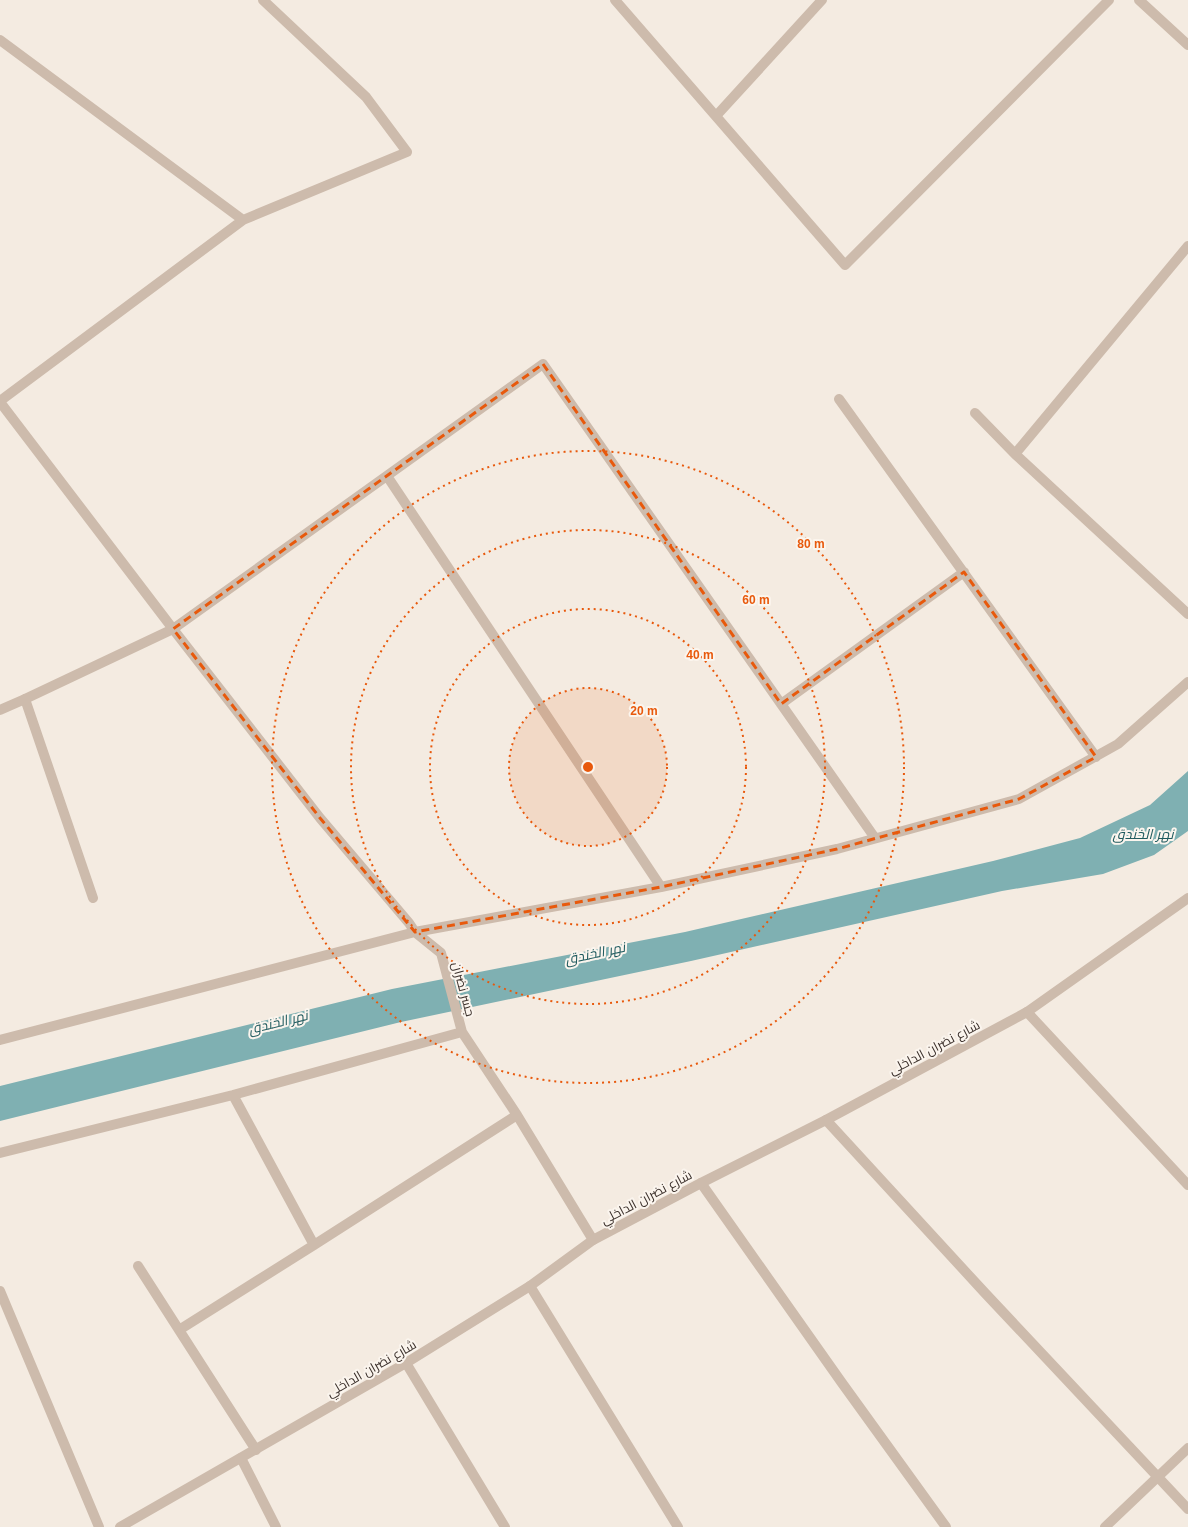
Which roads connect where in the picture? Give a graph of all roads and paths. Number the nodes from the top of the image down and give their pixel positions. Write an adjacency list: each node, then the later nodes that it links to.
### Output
1 (263, 0): 9 (street)
2 (615, 0): 8 (street)
3 (822, 0): 8 (street)
4 (1108, 0): 8 (street)
5 (1139, 0): 7 (street)
6 (0, 40): 9 (street)
7 (1188, 45)
8 (716, 116)
9 (243, 220): 12 (street)
10 (1188, 246): 14 (street)
11 (839, 399): 16 (street)
12 (0, 402): 18 (street)
13 (975, 413): 14 (street)
14 (1015, 454): 17 (street)
15 (387, 476): 18 (street); 21 (street); 25 (street)
16 (964, 572): 21 (street); 23 (street)
17 (1188, 614)
18 (173, 629): 20 (street); 28 (street)
19 (1188, 682): 23 (street)
20 (25, 699): 22 (street); 26 (street)
21 (781, 704): 24 (street)
22 (0, 710)
23 (1096, 757): 24 (street)
24 (875, 838): 25 (street)
25 (661, 888): 28 (street)
26 (93, 898)
27 (1188, 898): 29 (street, شارع نضران الداخلي)
28 (415, 932): 30 (street, جسر نضران); 31 (street)
29 (1027, 1012): 34 (street, شارع نضران الداخلي); 37 (street)
30 (462, 1032): 32 (street); 33 (street, جسر نضران)
31 (0, 1040)
32 (233, 1094): 35 (street); 39 (street)
33 (518, 1115): 38 (street, جسر نضران); 39 (street)
34 (826, 1120): 36 (street, شارع نضران الداخلي); 48 (street)
35 (0, 1153)
36 (700, 1182): 38 (street, شارع نضران الداخلي); 55 (street)
37 (1188, 1185)
38 (593, 1240): 41 (street, شارع نضران الداخلي)
39 (314, 1245): 43 (street)
40 (138, 1266): 43 (street)
41 (530, 1286): 44 (street, شارع نضران الداخلي); 54 (street)
42 (0, 1291): 50 (street)
43 (179, 1330): 46 (street)
44 (406, 1363): 46 (street, شارع نضران الداخلي); 53 (street)
45 (1188, 1448): 48 (street)
46 (256, 1450): 47 (street, شارع نضران الداخلي)
47 (241, 1458): 51 (street, شارع نضران الداخلي); 52 (street)
48 (1158, 1477): 49 (street); 56 (street)
49 (1188, 1509)
50 (99, 1527)
51 (120, 1527)
52 (276, 1527)
53 (505, 1527)
54 (678, 1527)
55 (946, 1527)
56 (1105, 1527)

